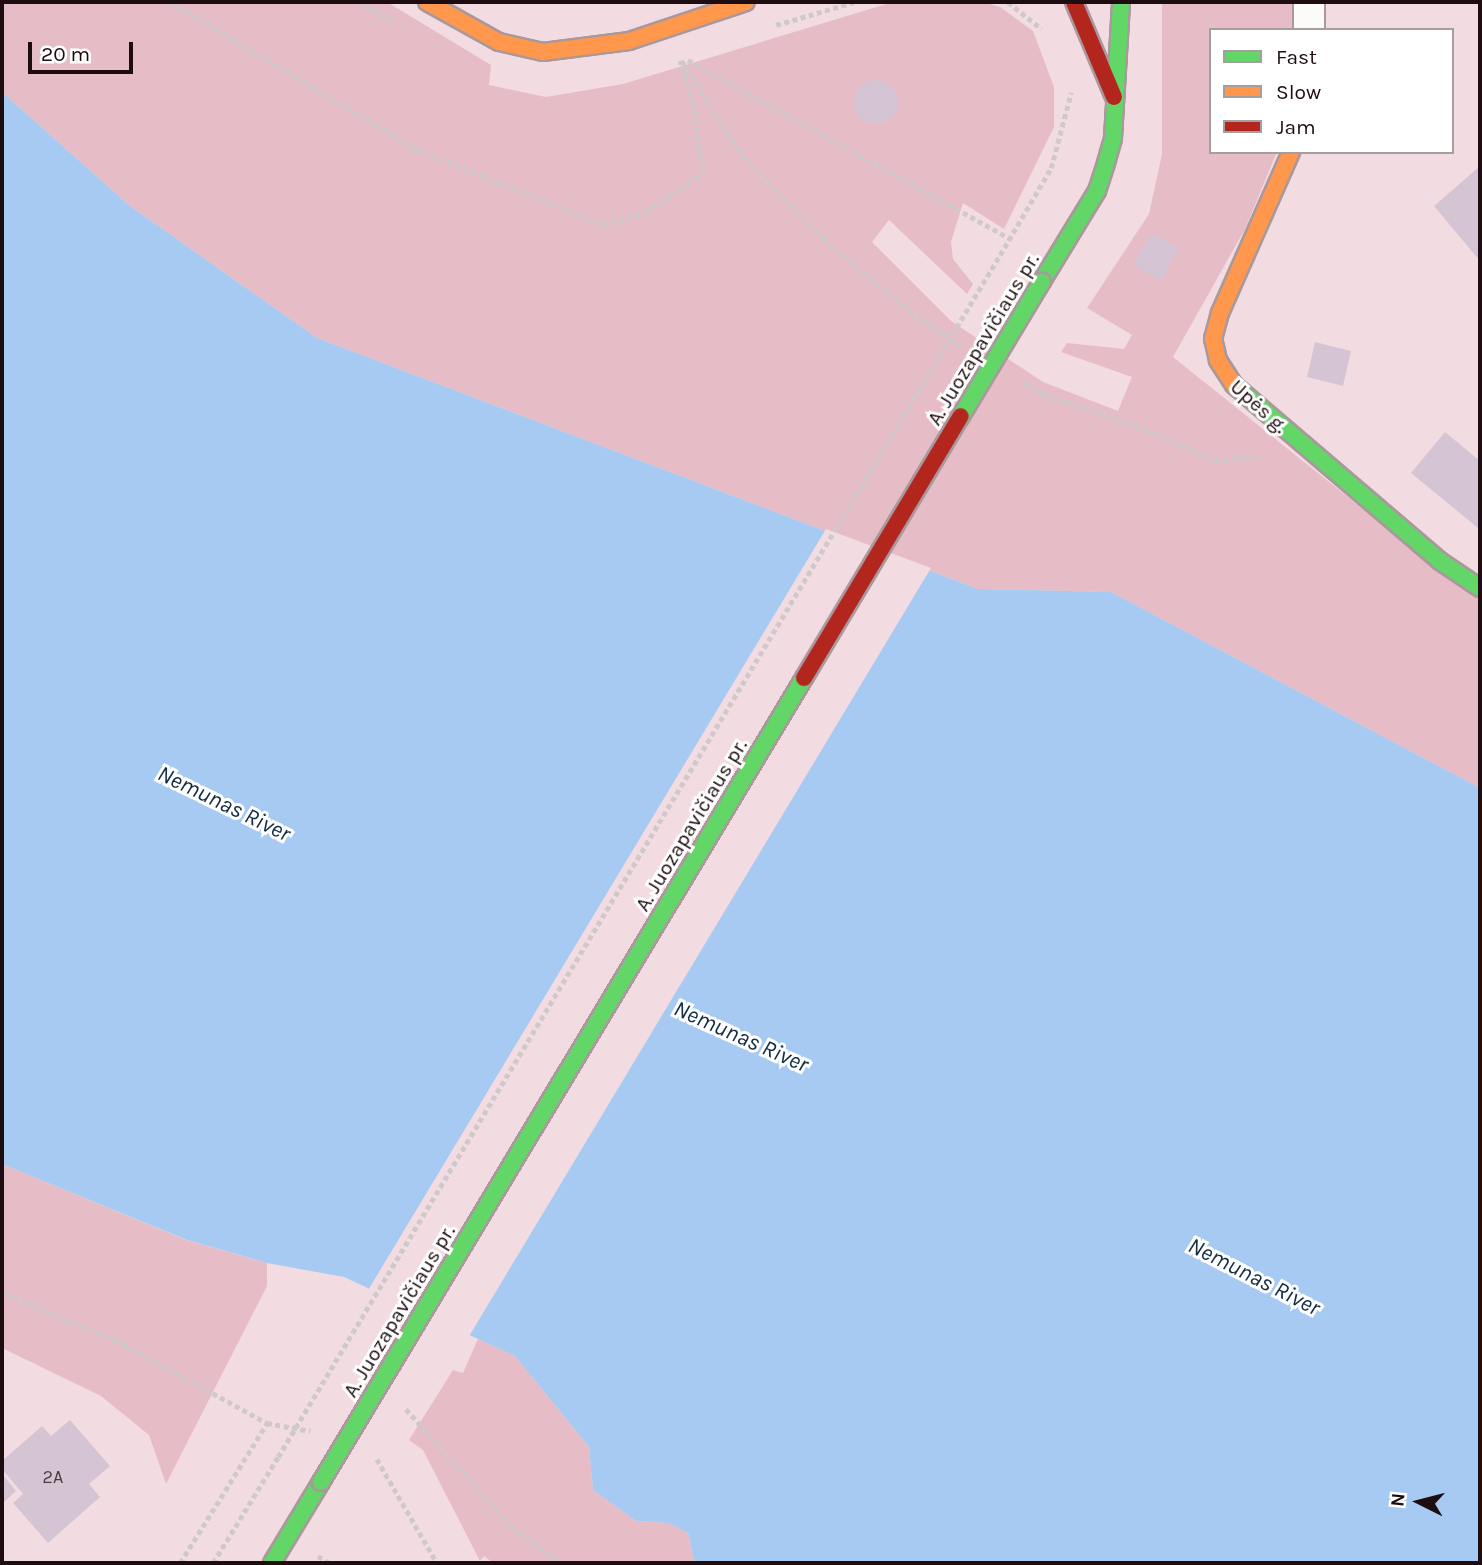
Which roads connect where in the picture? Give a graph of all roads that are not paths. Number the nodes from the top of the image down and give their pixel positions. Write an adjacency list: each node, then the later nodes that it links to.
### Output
1 (427, 2): 2 (main road)
2 (746, 2)
3 (1057, 2): 7 (main road)
4 (1073, 2): 7 (main road, A. Juozapavičiaus pr.)
5 (1121, 2): 9 (main road, A. Juozapavičiaus pr.)
6 (1309, 2): 8 (street)
7 (1078, 19): 9 (main road, A. Juozapavičiaus pr.)
8 (1308, 28)
9 (1115, 99): 12 (main road, A. Juozapavičiaus pr., bridge)
10 (1290, 154): 11 (main road, Upės g.)
11 (1480, 588)
12 (272, 1563)

